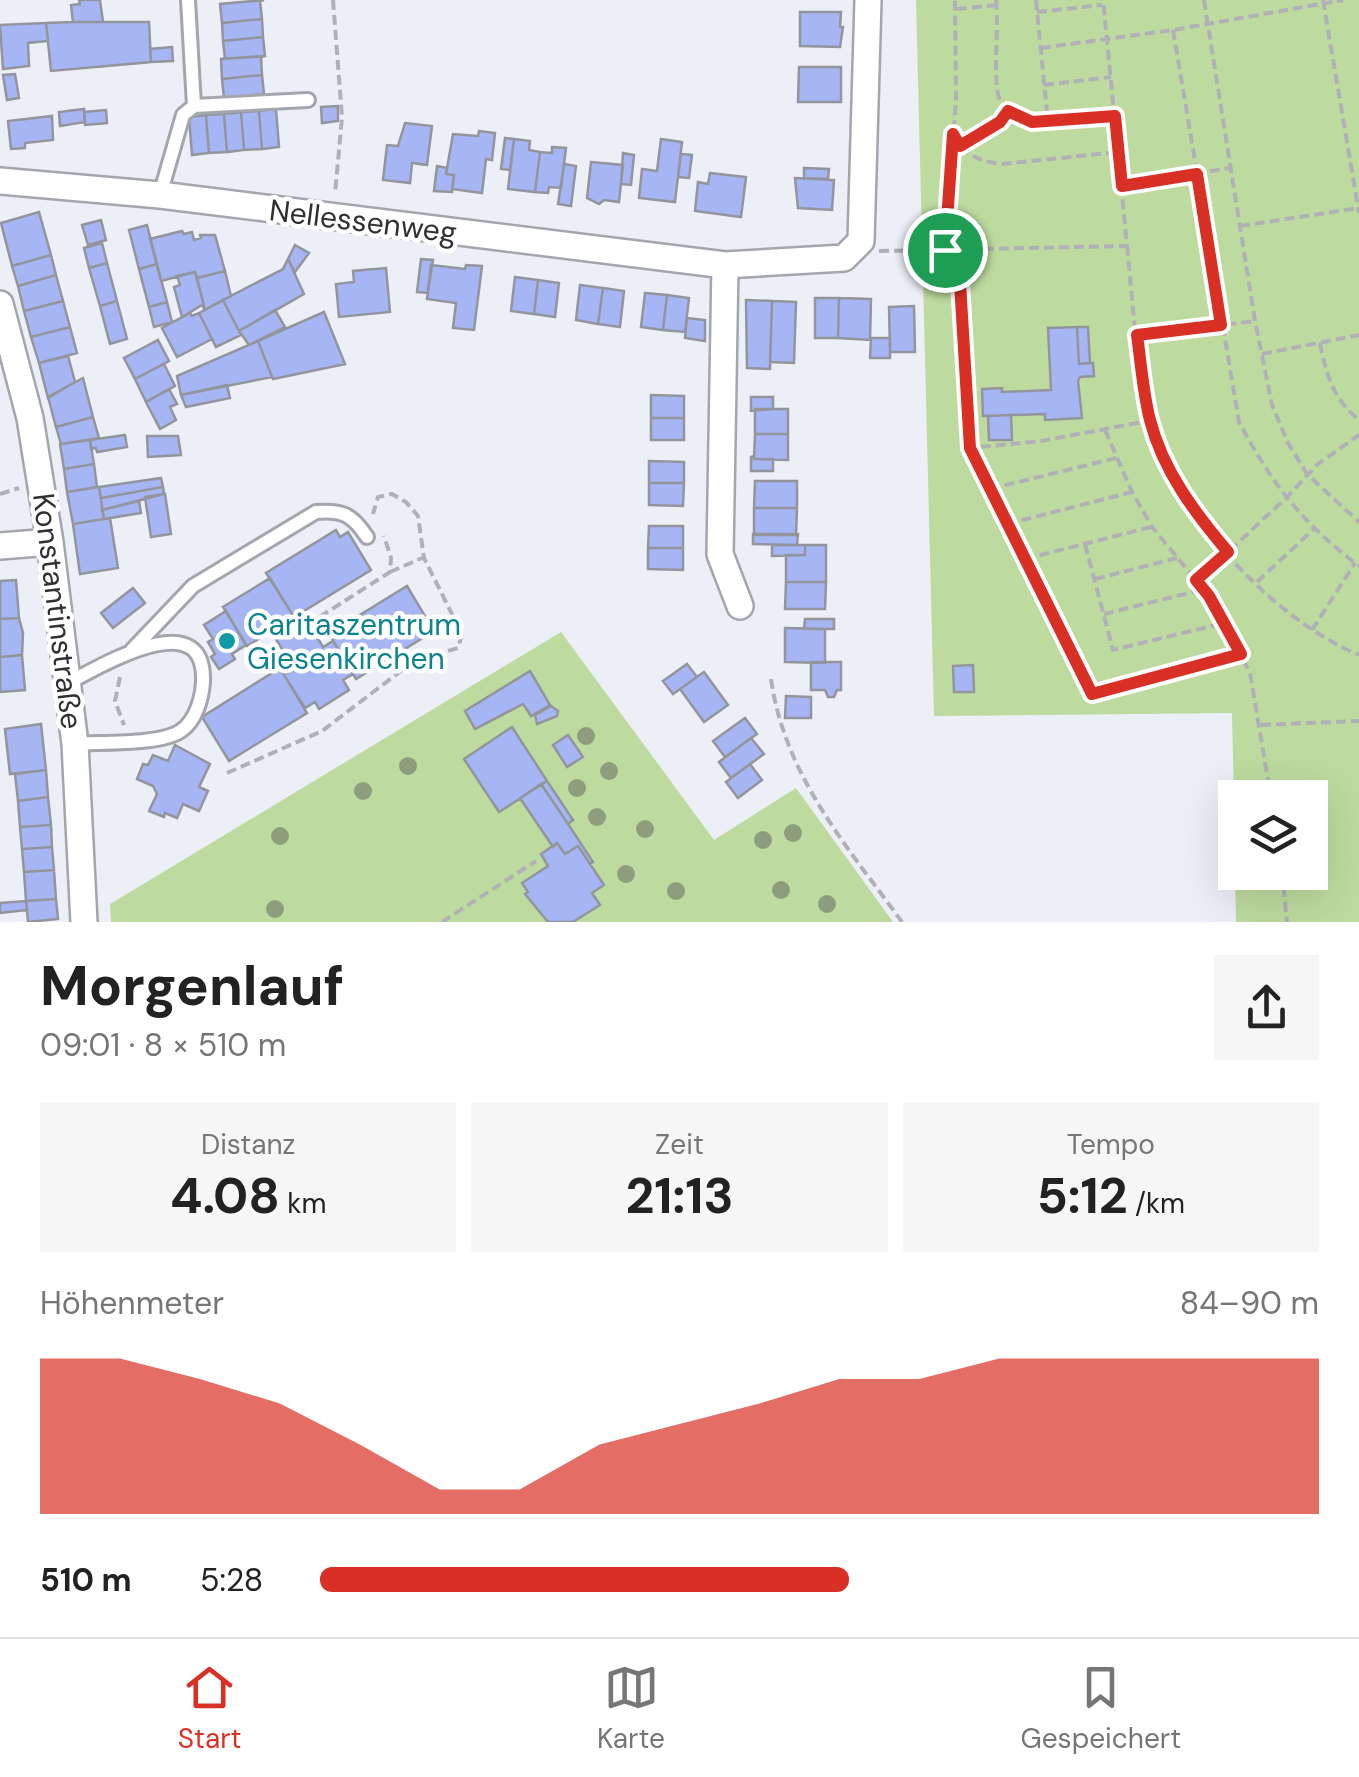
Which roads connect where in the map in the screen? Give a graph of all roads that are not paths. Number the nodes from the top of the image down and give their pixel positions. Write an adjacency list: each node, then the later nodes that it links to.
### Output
1 (188, 0): 4 (lane)
2 (868, 0): 7 (street, Nellessenweg)
3 (308, 100): 4 (lane)
4 (194, 106): 6 (lane)
5 (0, 181): 6 (street, Nellessenweg)
6 (160, 195): 7 (street, Nellessenweg)
7 (725, 265): 12 (street)
8 (0, 304): 10 (street, Konstantinstraße)
9 (366, 527): 13 (lane)
10 (50, 542): 11 (street); 14 (street, Konstantinstraße)
11 (0, 546)
12 (740, 606)
13 (125, 654): 14 (lane); 15 (lane)
14 (68, 683): 15 (street, Konstantinstraße)
15 (76, 744): 16 (street, Konstantinstraße)
16 (84, 922)

